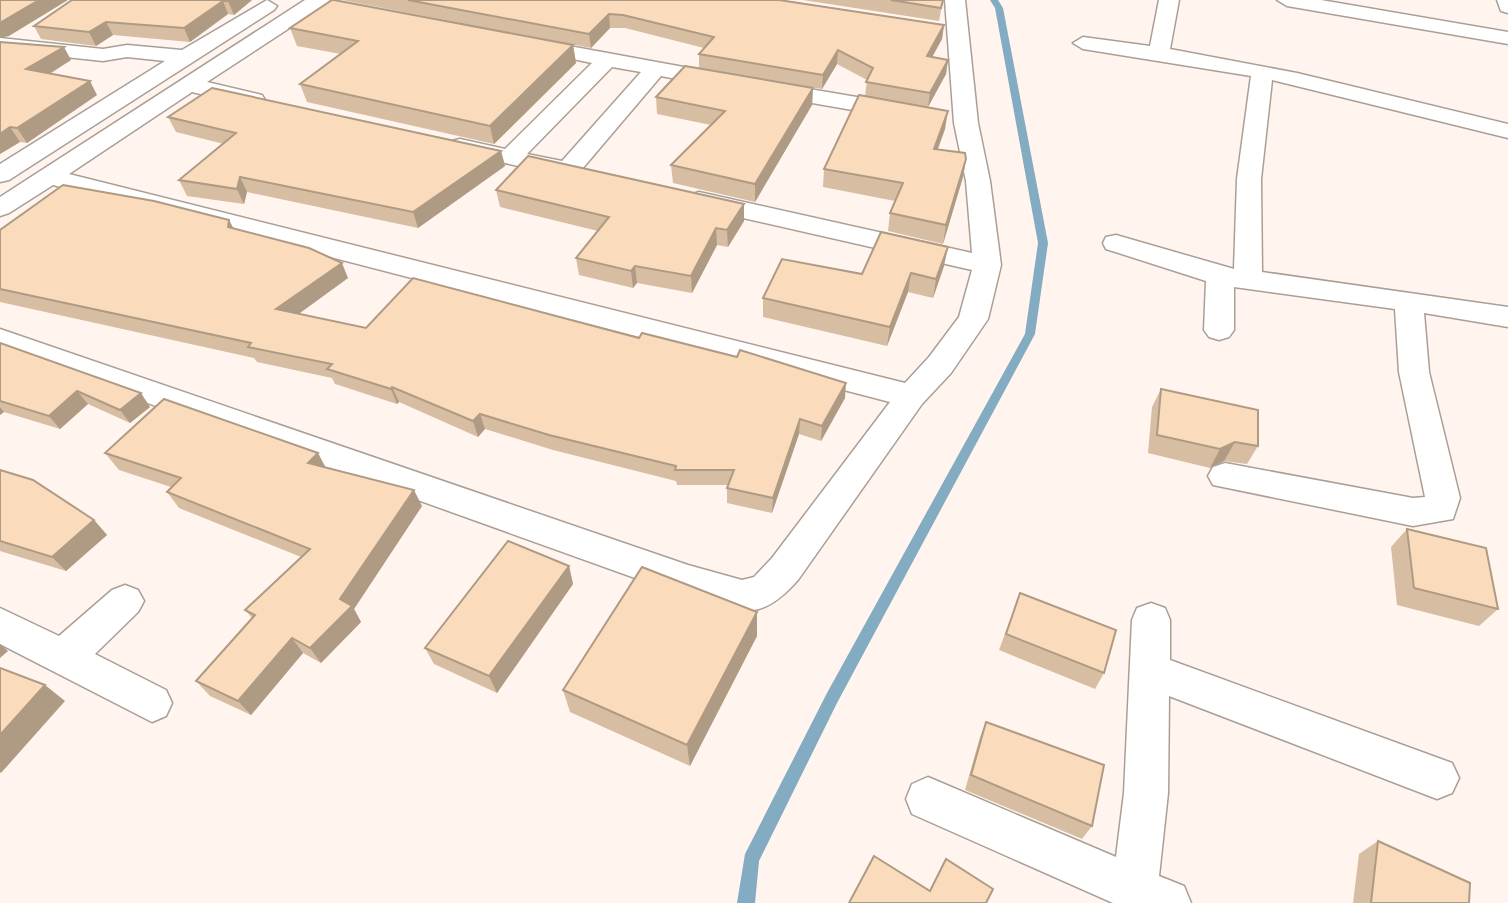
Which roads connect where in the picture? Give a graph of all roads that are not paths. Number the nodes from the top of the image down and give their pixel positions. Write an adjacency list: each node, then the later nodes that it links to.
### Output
1 (278, 0): 16 (street)
2 (955, 0): 22 (street)
3 (1169, 0): 14 (street)
4 (1287, 0): 10 (street)
5 (1507, 0): 7 (street)
6 (315, 2): 8 (street); 20 (street)
7 (1507, 7)
8 (393, 19)
9 (44, 26): 13 (street)
10 (1508, 38)
11 (514, 42): 15 (street)
12 (1083, 43): 14 (street)
13 (4, 48): 16 (street)
14 (1159, 54): 18 (street)
15 (608, 60): 17 (street); 25 (street)
16 (176, 62): 19 (street)
17 (656, 69): 22 (street); 26 (street)
18 (1262, 72): 23 (street); 34 (street)
19 (134, 90): 20 (street); 27 (street)
20 (180, 91): 21 (street); 28 (street)
21 (283, 106)
22 (943, 119): 33 (street)
23 (1508, 131)
24 (443, 142): 25 (street)
25 (510, 157): 26 (street)
26 (567, 170): 29 (street)
27 (0, 175)
28 (49, 176): 31 (street); 39 (street)
29 (594, 176)
30 (676, 195): 33 (street)
31 (0, 208)
32 (1116, 243): 34 (street)
33 (987, 265): 39 (street)
34 (1234, 279): 35 (street); 37 (street)
35 (1409, 301): 36 (street); 40 (street)
36 (1508, 317)
37 (1219, 330)
38 (0, 340): 39 (street)
39 (911, 396)
40 (1225, 476)
41 (125, 601): 44 (street)
42 (1150, 620): 45 (street)
43 (0, 625): 44 (street)
44 (64, 657): 46 (street)
45 (1148, 670): 47 (street); 49 (street)
46 (152, 703)
47 (1437, 778)
48 (928, 799): 49 (street)
49 (1151, 895)

